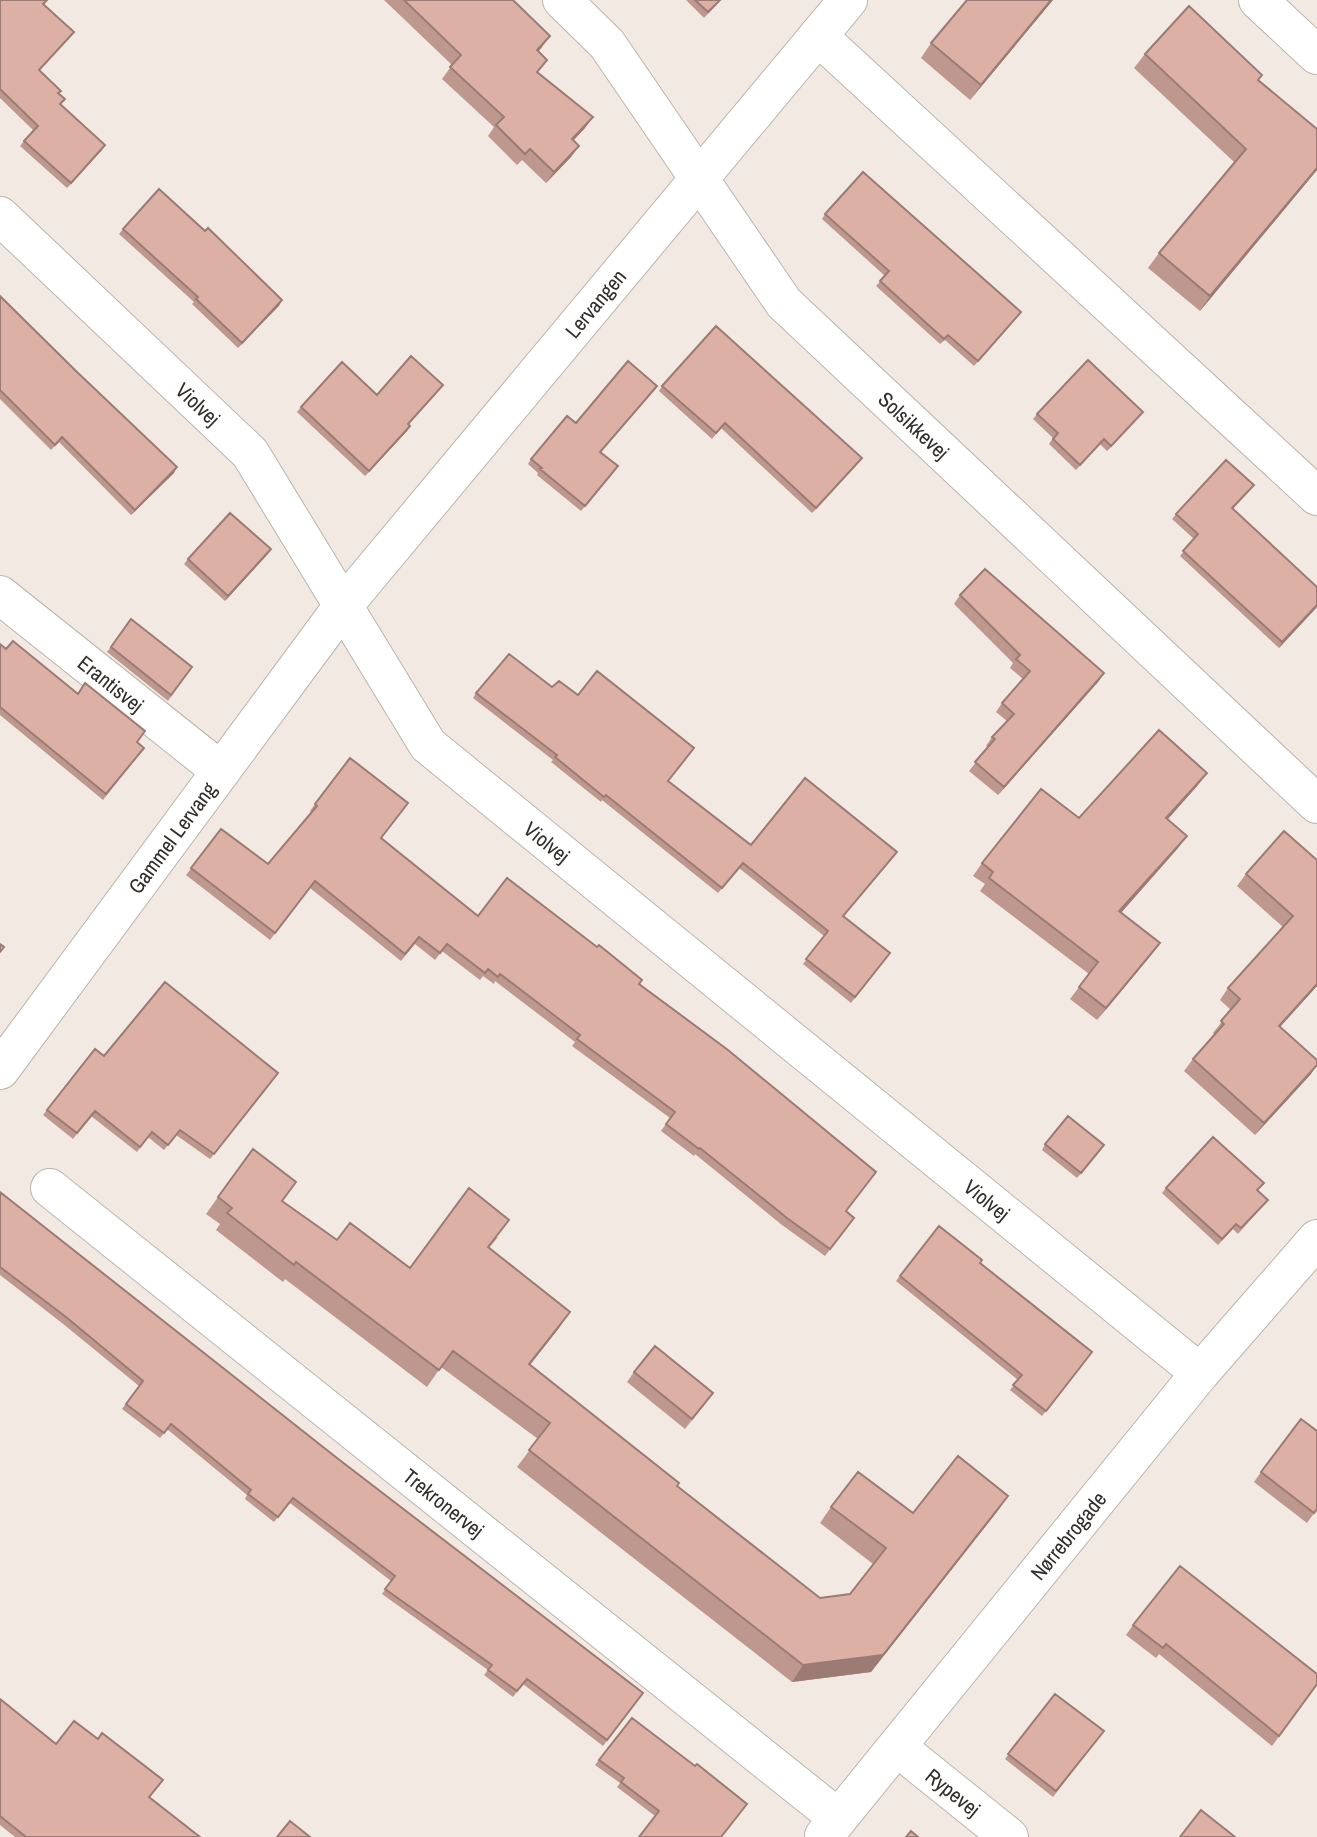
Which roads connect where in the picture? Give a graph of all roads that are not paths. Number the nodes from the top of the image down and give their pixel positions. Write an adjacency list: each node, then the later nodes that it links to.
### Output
1 (562, 0): 6 (street, Solsikkevej)
2 (848, 0): 4 (street, Lervangen)
3 (1258, 0): 5 (street)
4 (818, 36): 6 (street, Lervangen); 8 (street)
5 (1317, 55)
6 (699, 178): 10 (street, Lervangen); 12 (street, Solsikkevej)
7 (0, 216): 10 (street, Violvej)
8 (1317, 496)
9 (0, 595): 11 (street, Erantisvej)
10 (344, 606): 11 (street, Gammel Lervang); 16 (street, Violvej)
11 (221, 771): 13 (street, Gammel Lervang)
12 (1317, 804)
13 (0, 1070)
14 (50, 1188): 18 (street, Trekronervej)
15 (1317, 1239): 16 (street, Nørrebrogade)
16 (1200, 1373): 17 (street, Nørrebrogade)
17 (897, 1747): 18 (street, Nørrebrogade); 19 (street, Rypevej)
18 (831, 1827)
19 (1009, 1837)

